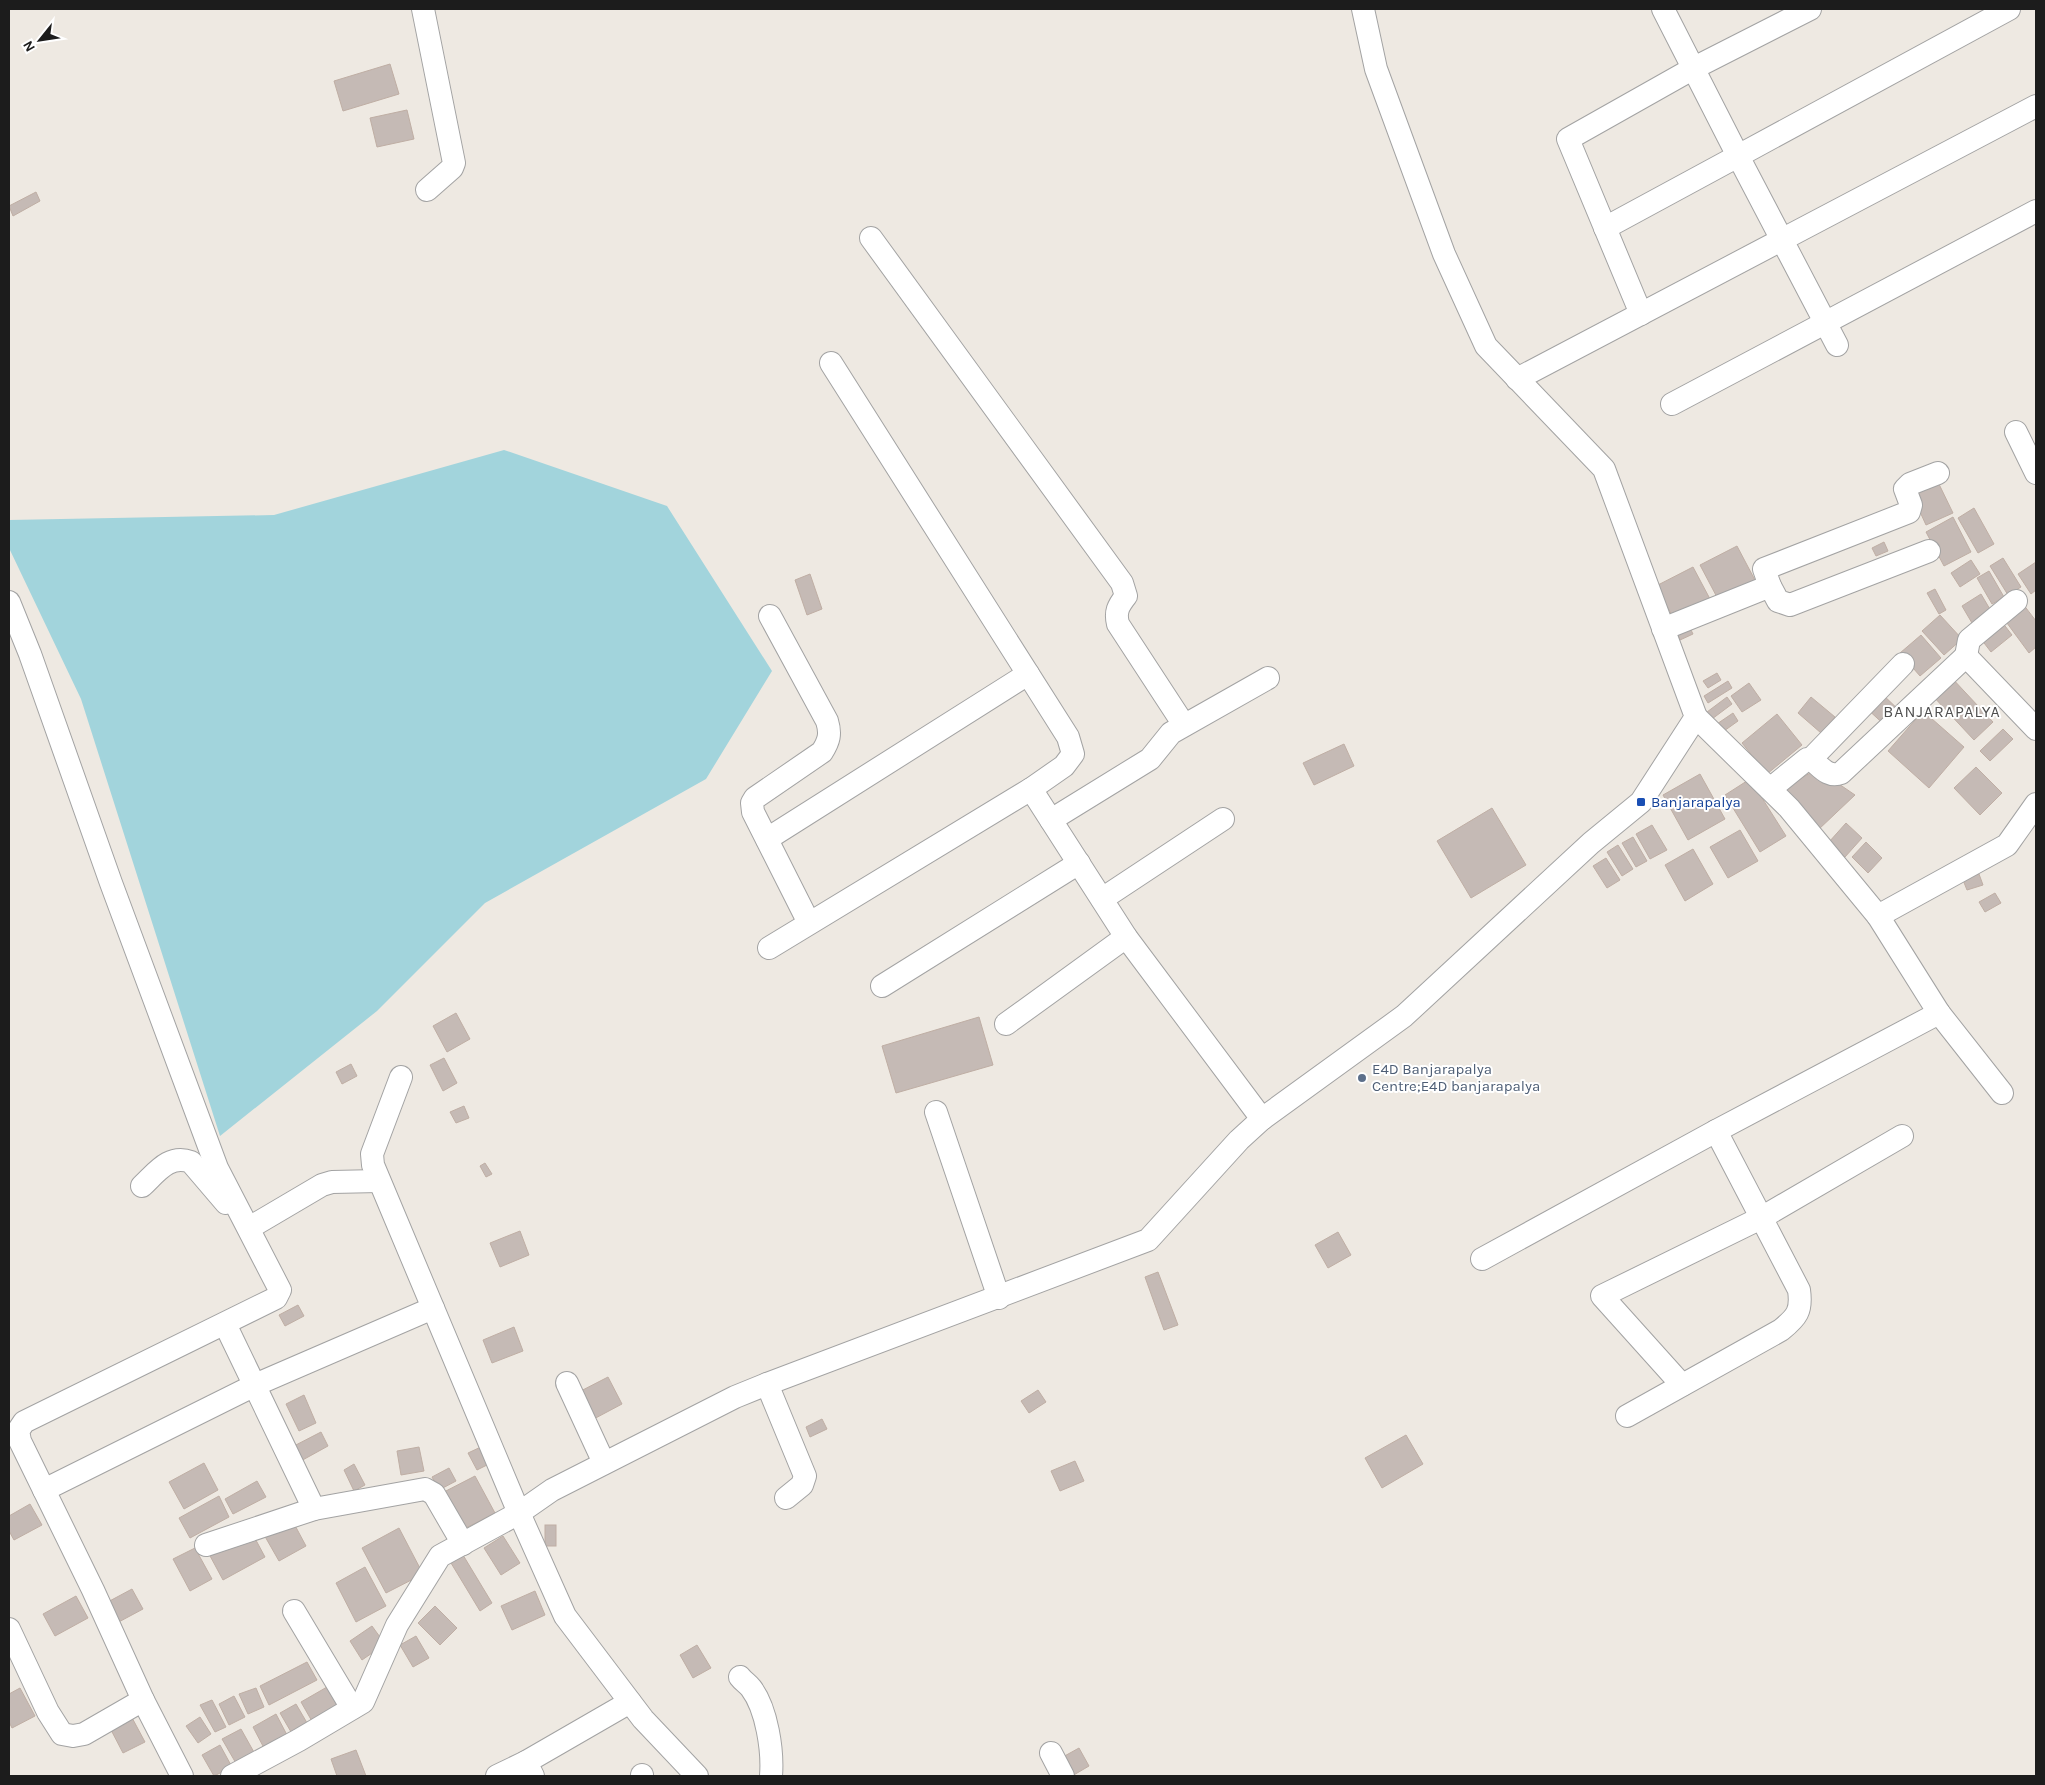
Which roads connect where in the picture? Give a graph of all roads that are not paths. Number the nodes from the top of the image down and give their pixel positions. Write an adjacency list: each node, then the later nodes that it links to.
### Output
1 (423, 9): 9 (street)
2 (1363, 9): 18 (street)
3 (1663, 9): 6 (street)
4 (1810, 9): 6 (street)
5 (2008, 9): 8 (street)
6 (1694, 68): 8 (street); 11 (street)
7 (2036, 106): 13 (street)
8 (1738, 156): 11 (street); 13 (street)
9 (427, 190)
10 (2036, 212): 15 (street)
11 (1605, 228): 14 (street)
12 (871, 238): 34 (street)
13 (1782, 240): 14 (street); 15 (street)
14 (1641, 314): 18 (street)
15 (1826, 322): 16 (street); 19 (street)
16 (1837, 345)
17 (831, 362): 31 (street)
18 (1518, 379): 28 (street)
19 (1672, 404)
20 (2016, 432): 22 (street)
21 (1938, 473): 24 (street)
22 (2036, 473)
23 (1929, 550): 24 (street)
24 (1770, 586): 28 (street)
25 (2016, 601): 29 (street)
26 (9, 602): 61 (street)
27 (770, 616): 42 (street)
28 (1663, 629): 33 (street)
29 (1966, 656): 35 (street); 36 (street)
30 (1903, 664): 36 (street)
31 (1028, 674): 37 (street); 42 (street)
32 (1268, 678): 34 (street)
33 (1696, 717): 38 (street); 55 (street)
34 (1184, 725): 41 (street)
35 (2036, 729)
36 (1811, 759): 38 (street)
37 (1031, 789): 41 (street); 46 (street)
38 (1770, 789): 45 (street)
39 (2036, 804): 45 (street)
40 (1223, 819): 44 (street)
41 (1051, 820): 43 (street)
42 (767, 839): 46 (street)
43 (1079, 863): 44 (street); 49 (street)
44 (1102, 899): 47 (street)
45 (1878, 916): 50 (street)
46 (809, 923): 48 (street)
47 (1126, 938): 51 (street); 55 (street)
48 (769, 948)
49 (882, 986)
50 (1939, 1013): 53 (street); 56 (street)
51 (1006, 1024)
52 (401, 1077): 58 (street)
53 (2002, 1093)
54 (936, 1112): 63 (street)
55 (1262, 1119): 63 (street)
56 (1716, 1131): 60 (street); 62 (street)
57 (1902, 1136): 60 (street)
58 (379, 1182): 61 (street); 64 (street)
59 (142, 1186): 61 (street)
60 (1761, 1218): 69 (street); 69 (street)
61 (244, 1219): 65 (street)
62 (1482, 1259)
63 (999, 1298): 67 (street)
64 (433, 1308): 68 (street); 75 (street)
65 (225, 1324): 68 (street); 72 (street)
66 (567, 1383): 71 (street)
67 (767, 1384): 71 (street); 73 (street)
68 (255, 1386): 72 (street); 74 (street)
69 (1682, 1386): 70 (street)
70 (1628, 1416)
71 (604, 1464): 75 (street)
72 (44, 1490): 81 (street)
73 (786, 1498)
74 (314, 1509): 76 (street); 77 (street)
75 (519, 1513): 76 (street); 82 (street)
76 (464, 1544): 83 (street)
77 (206, 1545)
78 (294, 1611): 83 (street)
79 (9, 1629): 81 (street)
80 (740, 1677): 90 (street)
81 (143, 1700): 86 (street)
82 (630, 1702): 85 (street); 89 (street)
83 (352, 1708): 87 (street)
84 (1051, 1753): 91 (street)
85 (529, 1769): 88 (street)
86 (182, 1776)
87 (232, 1776)
88 (498, 1776)
89 (697, 1776)
90 (771, 1776)
91 (1062, 1776)

